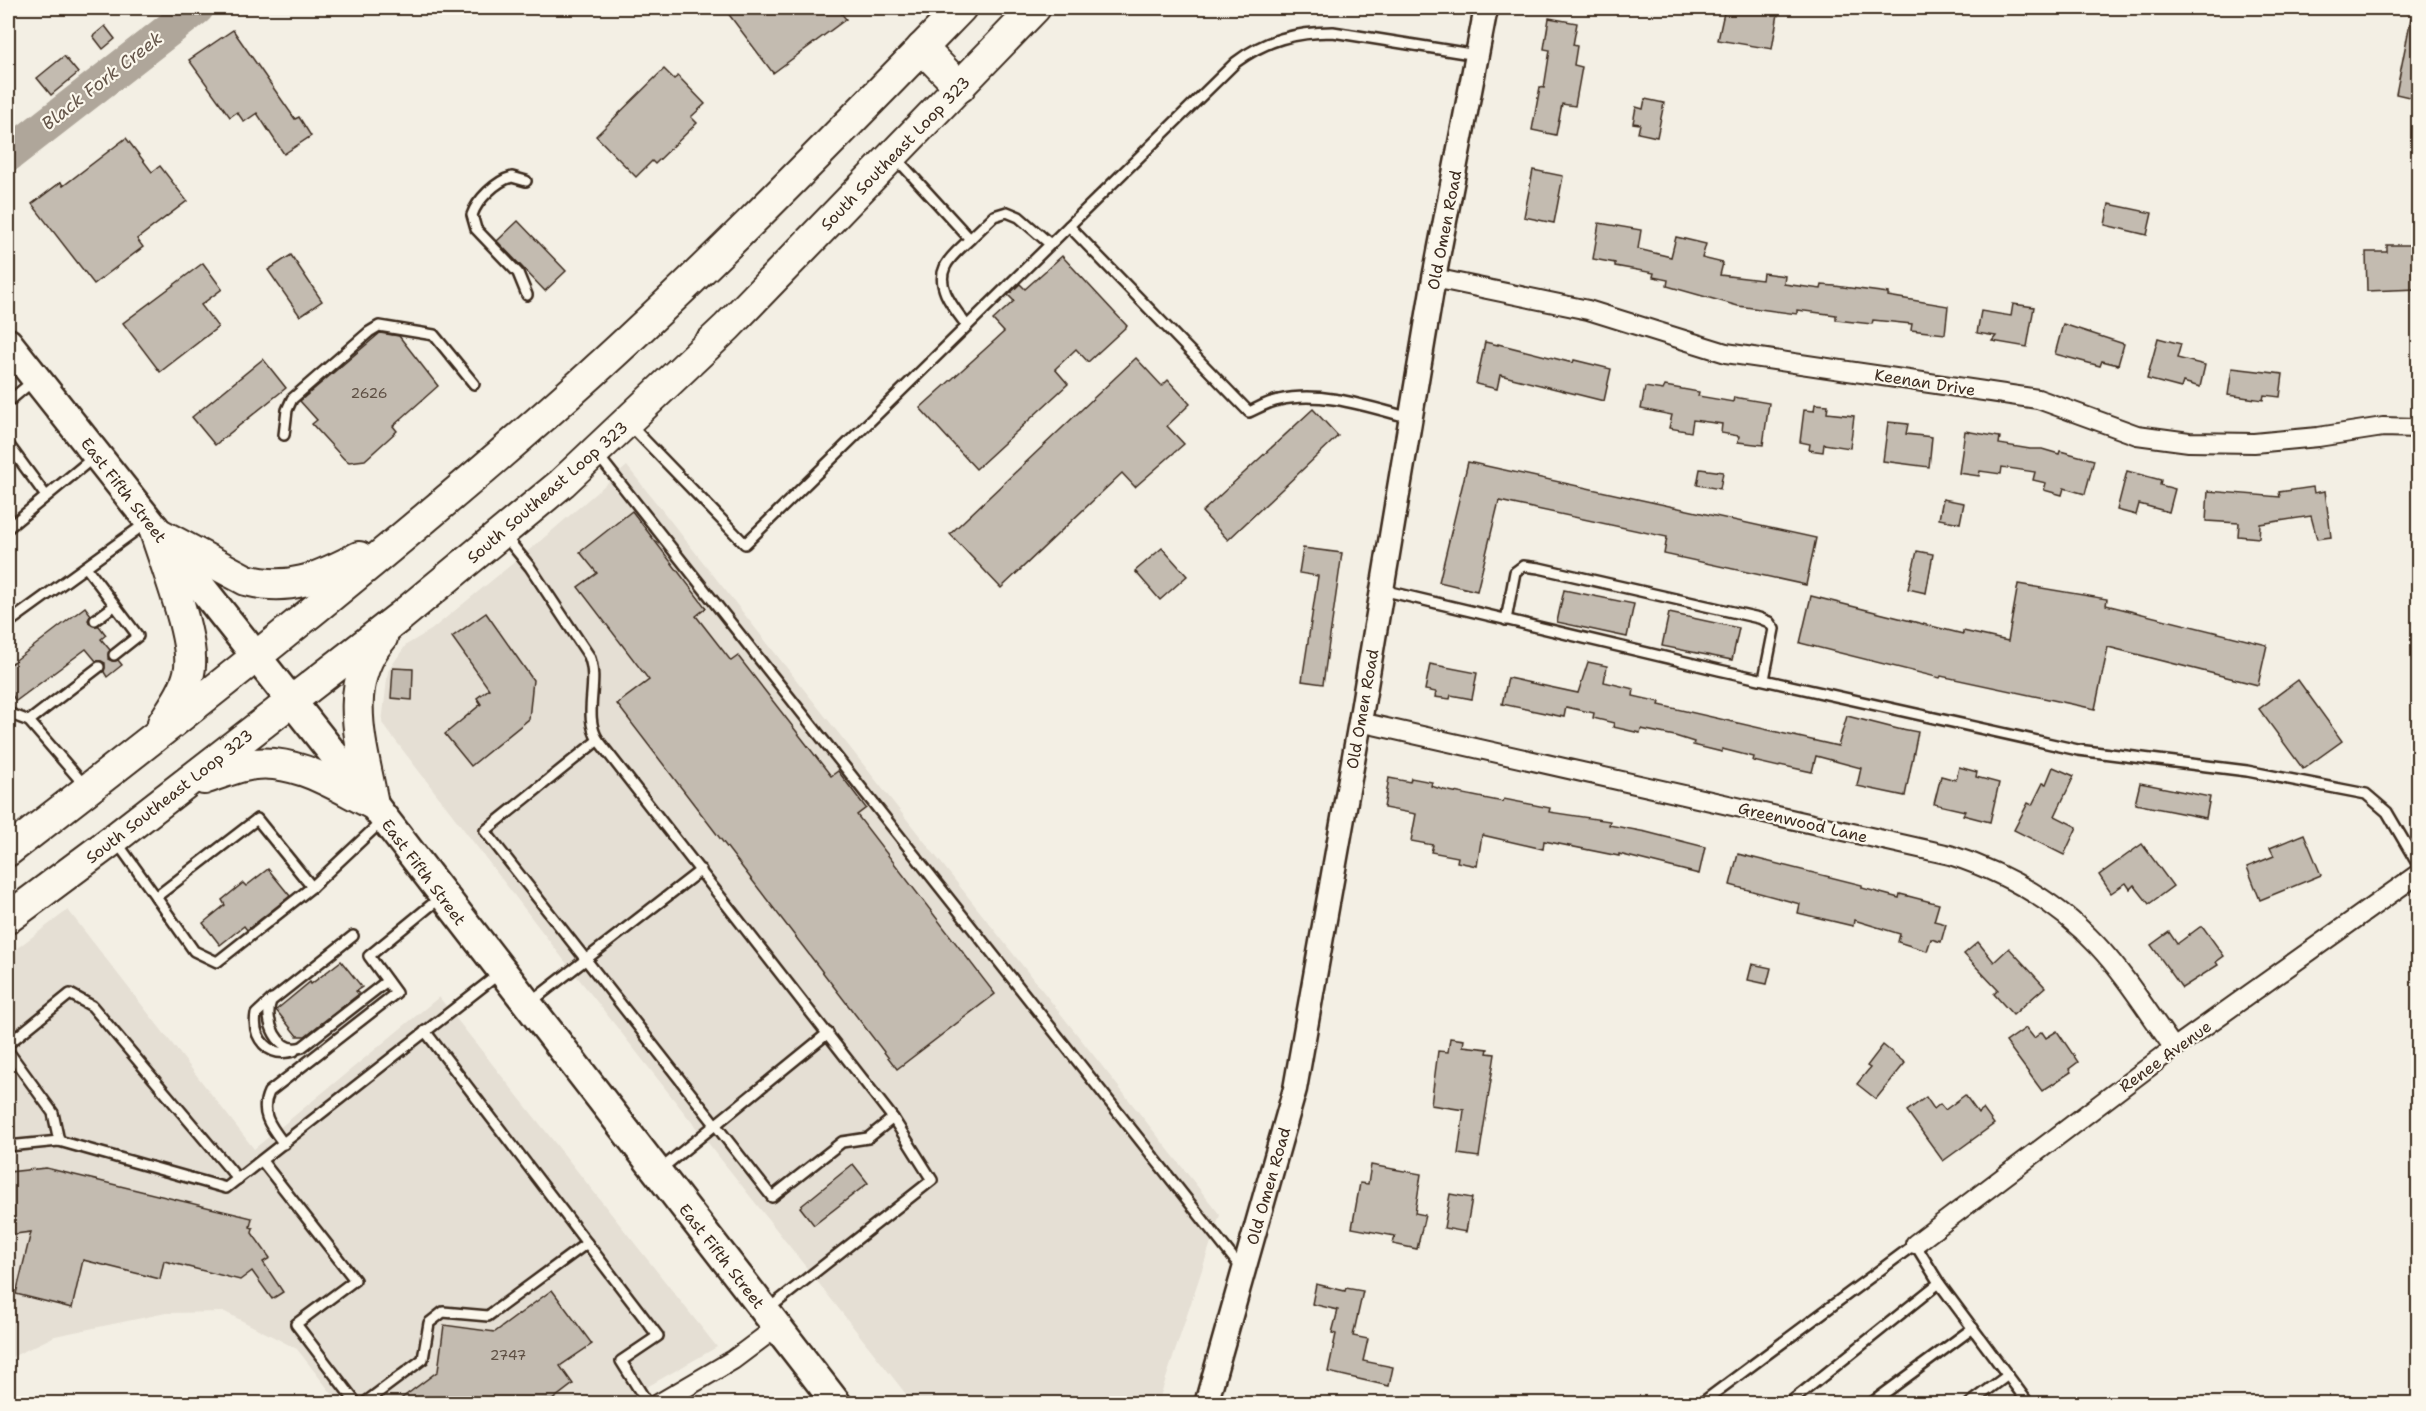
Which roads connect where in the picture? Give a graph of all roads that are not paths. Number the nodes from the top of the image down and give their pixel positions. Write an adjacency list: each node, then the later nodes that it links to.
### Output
1 (961, 8): 4 (highway)
2 (1035, 8): 6 (highway, South Southeast Loop 323)
3 (1486, 8): 5 (street, Old Omen Road)
4 (922, 48): 6 (highway); 30 (highway)
5 (1477, 55): 9 (lane); 12 (street, Old Omen Road)
6 (960, 87): 7 (highway, South Southeast Loop 323)
7 (894, 155): 10 (lane); 20 (highway, South Southeast Loop 323)
8 (526, 181): 13 (lane)
9 (1069, 226): 11 (lane); 19 (lane)
10 (970, 239): 11 (lane); 14 (lane)
11 (1050, 244): 14 (lane)
12 (1434, 278): 19 (street, Old Omen Road); 21 (street, Keenan Drive)
13 (527, 295)
14 (967, 326): 20 (lane)
15 (8, 343): 16 (main road, East Fifth Street)
16 (36, 379): 18 (lane); 25 (main road, East Fifth Street)
17 (474, 384): 22 (lane)
18 (8, 402)
19 (1411, 418): 32 (street, Old Omen Road)
20 (628, 422): 24 (highway, South Southeast Loop 323)
21 (2418, 428)
22 (284, 435)
23 (8, 444): 26 (lane)
24 (596, 452): 29 (highway, South Southeast Loop 323); 82 (lane)
25 (96, 455): 26 (lane); 27 (main road, East Fifth Street)
26 (46, 496): 28 (lane)
27 (153, 527): 30 (highway); 31 (lane); 39 (main road, East Fifth Street); 46 (highway)
28 (8, 528)
29 (502, 533): 34 (highway, South Southeast Loop 323); 47 (lane)
30 (405, 534): 39 (highway)
31 (86, 567): 33 (lane); 37 (lane)
32 (1382, 590): 36 (lane); 45 (street, Old Omen Road)
33 (114, 606): 35 (lane); 38 (lane)
34 (401, 616): 42 (highway, South Southeast Loop 323); 50 (highway)
35 (95, 620)
36 (1506, 620): 41 (lane); 41 (lane)
37 (8, 623)
38 (114, 655)
39 (256, 657): 42 (main road, East Fifth Street); 46 (highway)
40 (99, 667): 44 (lane)
41 (1764, 679): 53 (lane)
42 (292, 701): 49 (highway, South Southeast Loop 323); 50 (main road, East Fifth Street)
43 (8, 713): 44 (lane)
44 (29, 721): 48 (lane)
45 (1360, 722): 70 (street, Greenwood Lane); 82 (street, Old Omen Road)
46 (153, 739): 48 (highway)
47 (598, 740): 54 (lane); 61 (lane)
48 (88, 789): 52 (highway)
49 (179, 789): 50 (highway); 51 (highway, South Southeast Loop 323)
50 (379, 812): 56 (lane); 57 (main road, East Fifth Street)
51 (114, 839): 58 (lane); 59 (highway, South Southeast Loop 323)
52 (8, 850)
53 (2418, 865)
54 (701, 870): 61 (lane); 67 (lane)
55 (2418, 874): 70 (street, Renee Avenue)
56 (312, 887): 58 (lane); 58 (lane)
57 (443, 896): 62 (main road, East Fifth Street); 63 (lane)
58 (156, 897)
59 (8, 918)
60 (352, 936): 64 (lane)
61 (585, 960): 65 (lane); 73 (lane)
62 (501, 972): 65 (main road, East Fifth Street); 66 (lane)
63 (387, 981): 69 (lane); 75 (lane)
64 (273, 998): 69 (lane); 69 (lane)
65 (527, 1005): 78 (main road, East Fifth Street)
66 (424, 1031): 75 (lane); 80 (lane)
67 (828, 1033): 72 (lane); 73 (lane)
68 (8, 1044): 79 (lane)
69 (302, 1047)
70 (2174, 1048): 81 (street, Renee Avenue)
71 (8, 1051): 74 (lane)
72 (893, 1118): 73 (lane); 84 (lane)
73 (716, 1125): 78 (lane)
74 (59, 1141): 76 (lane); 79 (lane)
75 (284, 1144): 77 (lane)
76 (8, 1146)
77 (262, 1161): 79 (lane); 87 (lane)
78 (657, 1172): 84 (main road, East Fifth Street)
79 (238, 1179)
80 (587, 1243): 88 (lane); 89 (lane)
81 (1915, 1244): 83 (lane); 93 (lane)
82 (1244, 1272): 92 (street, Old Omen Road)
83 (1939, 1283): 85 (lane); 94 (lane)
84 (771, 1319): 90 (street); 91 (main road, East Fifth Street)
85 (1973, 1328): 86 (lane); 95 (lane)
86 (2008, 1375): 96 (lane); 97 (lane)
87 (357, 1404)
88 (363, 1404)
89 (648, 1404)
90 (658, 1404)
91 (837, 1404)
92 (1206, 1404)
93 (1700, 1404)
94 (1788, 1404)
95 (1870, 1404)
96 (1970, 1404)
97 (2029, 1404)

